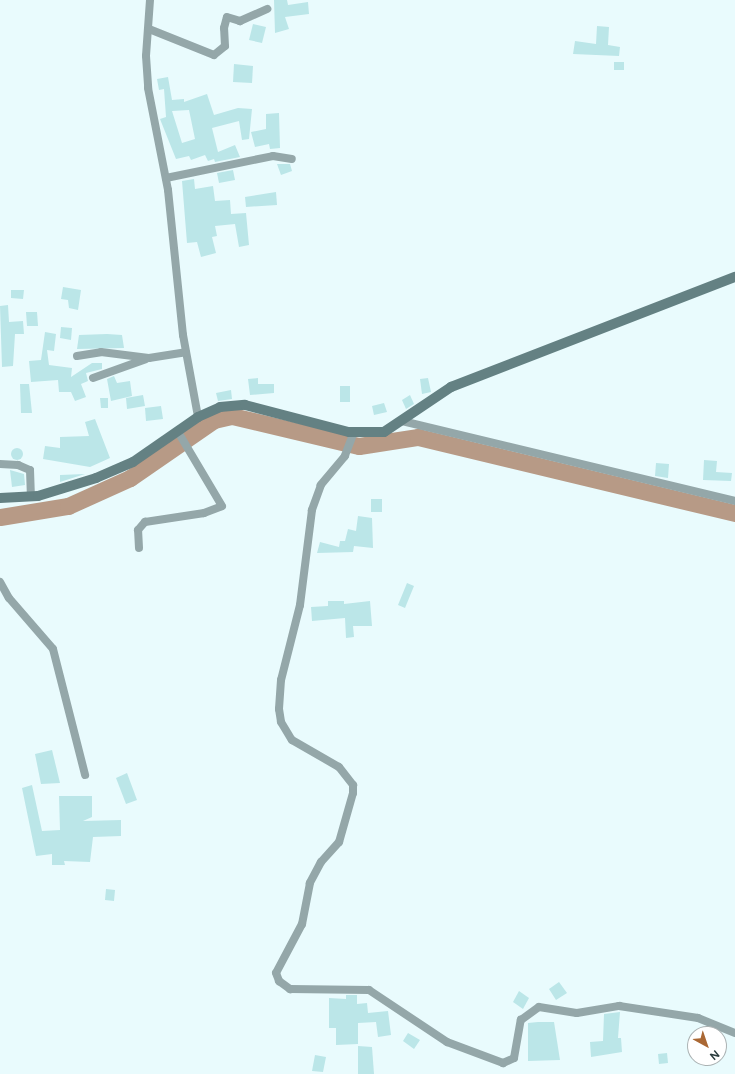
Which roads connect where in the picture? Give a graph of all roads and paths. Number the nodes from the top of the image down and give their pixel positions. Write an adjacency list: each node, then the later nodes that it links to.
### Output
1 (150, 0): 3 (street)
2 (267, 9): 3 (street)
3 (149, 29): 5 (street)
4 (292, 159): 5 (street)
5 (166, 178): 7 (street)
6 (735, 277): 12 (street)
7 (186, 352): 9 (street); 11 (street)
8 (77, 356): 9 (street)
9 (148, 358): 10 (street)
10 (93, 378)
11 (198, 417): 13 (street); 14 (street)
12 (402, 421): 14 (street); 18 (street)
13 (178, 434): 17 (street); 19 (street)
14 (353, 435): 22 (street)
15 (0, 464): 17 (street)
16 (2, 496): 17 (street)
17 (31, 496)
18 (735, 501)
19 (139, 548)
20 (0, 582): 21 (street)
21 (85, 775)
22 (735, 1032)

